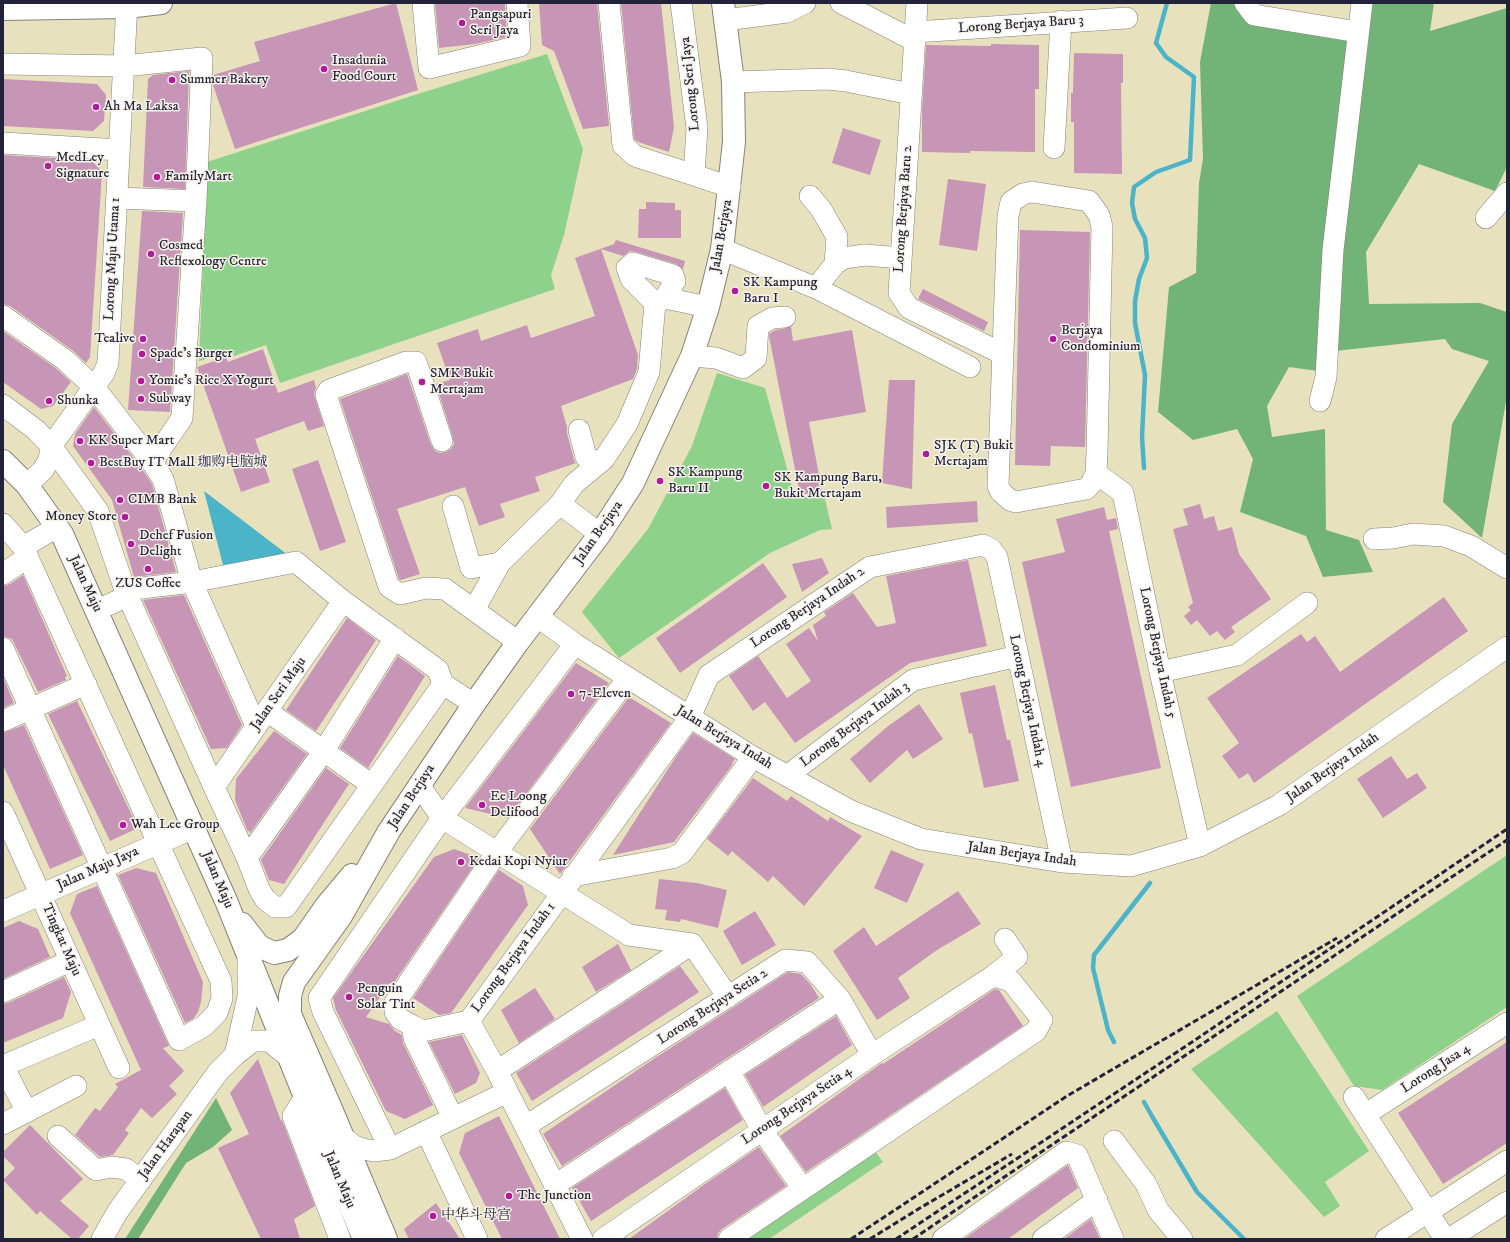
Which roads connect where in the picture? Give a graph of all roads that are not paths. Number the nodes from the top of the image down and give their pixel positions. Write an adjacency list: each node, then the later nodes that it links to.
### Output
1 (161, 3): 11 (main road)
2 (423, 3): 3 (street)
3 (517, 3)
4 (610, 3): 25 (street)
5 (681, 3): 25 (street, Lorong Seri Jaya)
6 (805, 3): 13 (street)
7 (841, 3): 17 (street)
8 (917, 3): 17 (street, Lorong Berjaya Baru 2)
9 (1245, 3): 16 (street)
10 (1362, 3): 16 (street)
11 (127, 5): 12 (main road); 19 (street, Lorong Maju Utama 1)
12 (3, 9)
13 (724, 12): 20 (main road, Jalan Berjaya)
14 (1127, 18): 15 (street, Lorong Berjaya Baru 3)
15 (1061, 21): 17 (street, Lorong Berjaya Baru 3); 23 (street)
16 (1358, 32): 43 (street)
17 (915, 36): 21 (street, Lorong Berjaya Baru 2)
18 (3, 64): 19 (street)
19 (124, 66): 24 (street, Lorong Maju Utama 1); 30 (street)
20 (733, 82): 21 (street); 26 (main road, Jalan Berjaya)
21 (911, 94): 33 (street, Lorong Berjaya Baru 2)
22 (3, 144): 24 (street)
23 (1054, 148)
24 (119, 150): 29 (street, Lorong Maju Utama 1)
25 (694, 175): 26 (street)
26 (730, 187): 32 (main road, Jalan Berjaya)
27 (1507, 193): 31 (street)
28 (810, 196): 34 (street)
29 (117, 198): 30 (street); 42 (street, Lorong Maju Utama 1)
30 (196, 201): 50 (street)
31 (1486, 218)
32 (722, 249): 35 (street); 36 (main road, Jalan Berjaya)
33 (901, 258): 34 (street); 39 (street, Lorong Berjaya Baru 2)
34 (835, 264): 35 (street)
35 (816, 288): 41 (street)
36 (708, 307): 40 (main road, Jalan Berjaya); 48 (street)
37 (3, 316): 42 (street)
38 (785, 317): 40 (street)
39 (1002, 354): 51 (street); 51 (street)
40 (692, 356): 57 (main road, Jalan Berjaya)
41 (970, 367)
42 (94, 387): 47 (street, Lorong Maju Utama 1); 50 (street)
43 (1320, 401)
44 (3, 405): 47 (street)
45 (579, 430): 48 (street)
46 (442, 441): 66 (street)
47 (51, 446): 52 (street, Lorong Maju Utama 1); 67 (street)
48 (604, 459): 53 (street)
49 (3, 461): 52 (main road, Jalan Maju)
50 (152, 462): 65 (street)
51 (1096, 474): 79 (street, Lorong Berjaya Indah 5)
52 (27, 485): 56 (main road, Jalan Maju)
53 (560, 504): 57 (street); 61 (street)
54 (453, 506): 63 (street)
55 (3, 524): 60 (street)
56 (58, 526): 60 (street); 70 (main road, Jalan Maju)
57 (600, 534): 72 (main road, Jalan Berjaya)
58 (1374, 539): 62 (street)
59 (984, 545): 78 (street, Lorong Berjaya Indah 4); 85 (street, Lorong Berjaya Indah 2)
60 (25, 552): 64 (street); 81 (street)
61 (500, 563): 63 (street); 71 (street)
62 (1505, 567)
63 (471, 568): 66 (street)
64 (3, 574)
65 (192, 582): 67 (street); 68 (street); 86 (street)
66 (445, 589): 71 (street)
67 (127, 593): 70 (street); 93 (street)
68 (343, 601): 73 (street); 86 (street, Jalan Seri Maju)
69 (1306, 603): 79 (street)
70 (97, 610): 96 (main road, Jalan Maju)
71 (474, 610): 74 (street)
72 (537, 616): 74 (main road, Jalan Berjaya); 75 (street, Jalan Berjaya Indah)
73 (395, 638): 82 (street); 88 (street)
74 (518, 642): 83 (main road, Jalan Berjaya)
75 (575, 644): 80 (street, Jalan Berjaya Indah); 95 (street)
76 (3, 648): 84 (street)
77 (1507, 648): 100 (street, Jalan Berjaya Indah)
78 (1018, 656): 90 (street, Lorong Berjaya Indah 3); 103 (street, Lorong Berjaya Indah 4)
79 (1160, 672): 100 (street, Lorong Berjaya Indah 5)
80 (628, 678): 85 (street, Jalan Berjaya Indah); 101 (street)
81 (86, 684): 84 (street); 99 (street)
82 (443, 684): 83 (street); 91 (street)
83 (474, 704): 92 (main road, Jalan Berjaya)
84 (30, 708): 87 (street); 104 (street)
85 (690, 717): 89 (street, Jalan Berjaya Indah); 105 (street, Lorong Berjaya Indah 1)
86 (262, 718): 88 (street); 93 (street, Jalan Seri Maju)
87 (3, 721)
88 (323, 752): 91 (street); 102 (street)
89 (754, 757): 90 (street, Jalan Berjaya Indah); 105 (street)
90 (787, 776): 103 (street, Jalan Berjaya Indah)
91 (372, 785): 102 (street)
92 (419, 785): 95 (street); 97 (main road, Jalan Berjaya)
93 (214, 787): 102 (street)
94 (3, 812): 98 (street, Tingkat Maju)
95 (442, 818): 101 (street); 144 (street)
96 (194, 828): 99 (street, Jalan Maju Jaya); 108 (main road, Jalan Maju)
97 (389, 832): 108 (main road); 116 (main road, Jalan Berjaya)
98 (8, 837): 107 (street, Tingkat Maju)
99 (158, 843): 104 (street, Jalan Maju Jaya); 104 (street)
100 (1200, 846): 103 (street, Jalan Berjaya Indah)
101 (497, 852): 106 (street); 122 (street)
102 (248, 858)
103 (1062, 862)
104 (102, 868): 107 (street, Jalan Maju Jaya)
105 (574, 876): 106 (street, Lorong Berjaya Indah 1)
106 (561, 893): 111 (street); 119 (street, Lorong Berjaya Indah 1)
107 (40, 895): 109 (street, Jalan Maju Jaya); 113 (street, Tingkat Maju)
108 (227, 903): 112 (main road, Jalan Maju)
109 (3, 911)
110 (1005, 939): 114 (street, Lorong Berjaya Setia 4)
111 (692, 944): 117 (street); 128 (street)
112 (248, 959): 123 (street); 125 (main road, Jalan Maju)
113 (70, 962): 115 (street); 121 (street, Tingkat Maju)
114 (993, 976): 124 (street, Lorong Berjaya Setia 4); 148 (street)
115 (3, 992)
116 (290, 996): 142 (main road, Jalan Maju)
117 (728, 997): 118 (street, Lorong Berjaya Setia 2); 138 (street, Lorong Berjaya Setia 2)
118 (840, 999): 124 (street, Lorong Berjaya Setia 2); 129 (street)
119 (469, 1020): 122 (street); 128 (street, Lorong Berjaya Indah 1)
120 (1507, 1023): 135 (street, Lorong Jasa 4)
121 (99, 1025): 126 (street); 127 (street, Tingkat Maju)
122 (413, 1026): 136 (street)
123 (235, 1055): 125 (street, Jalan Harapan); 146 (street, Jalan Harapan)
124 (872, 1055): 139 (street, Lorong Berjaya Setia 4)
125 (288, 1056): 132 (main road, Jalan Maju)
126 (3, 1066): 134 (street)
127 (118, 1068)
128 (497, 1071): 131 (street, Lorong Berjaya Indah 1)
129 (729, 1071): 139 (street); 147 (street)
130 (76, 1086): 134 (street)
131 (507, 1092): 136 (street); 138 (street, Lorong Berjaya Indah 1)
132 (305, 1097): 153 (street); 154 (main road, Jalan Maju)
133 (1354, 1097): 135 (street)
134 (27, 1112): 137 (street)
135 (1366, 1114): 151 (street)
136 (453, 1118): 140 (street)
137 (3, 1124)
138 (526, 1126): 147 (street, Lorong Berjaya Indah 1)
139 (762, 1130): 148 (street); 158 (street, Lorong Berjaya Setia 4)
140 (426, 1131): 144 (street); 156 (street)
141 (58, 1136): 146 (street)
142 (343, 1137): 144 (street); 155 (main road, Jalan Maju)
143 (1114, 1142): 163 (street)
144 (390, 1149)
145 (1507, 1161): 151 (street)
146 (140, 1180): 152 (street, Jalan Harapan)
147 (555, 1185): 157 (street, Lorong Berjaya Indah 1)
148 (803, 1189): 159 (street)
149 (1097, 1200): 160 (street); 161 (street); 162 (street)
150 (1507, 1202): 166 (street)
151 (1428, 1212): 164 (street); 165 (street)
152 (102, 1239)
153 (340, 1239)
154 (364, 1239)
155 (386, 1239)
156 (477, 1239)
157 (582, 1239)
158 (603, 1239)
159 (729, 1239)
160 (943, 1239)
161 (1043, 1239)
162 (1113, 1239)
163 (1182, 1239)
164 (1386, 1239)
165 (1445, 1239)
166 (1449, 1239)

